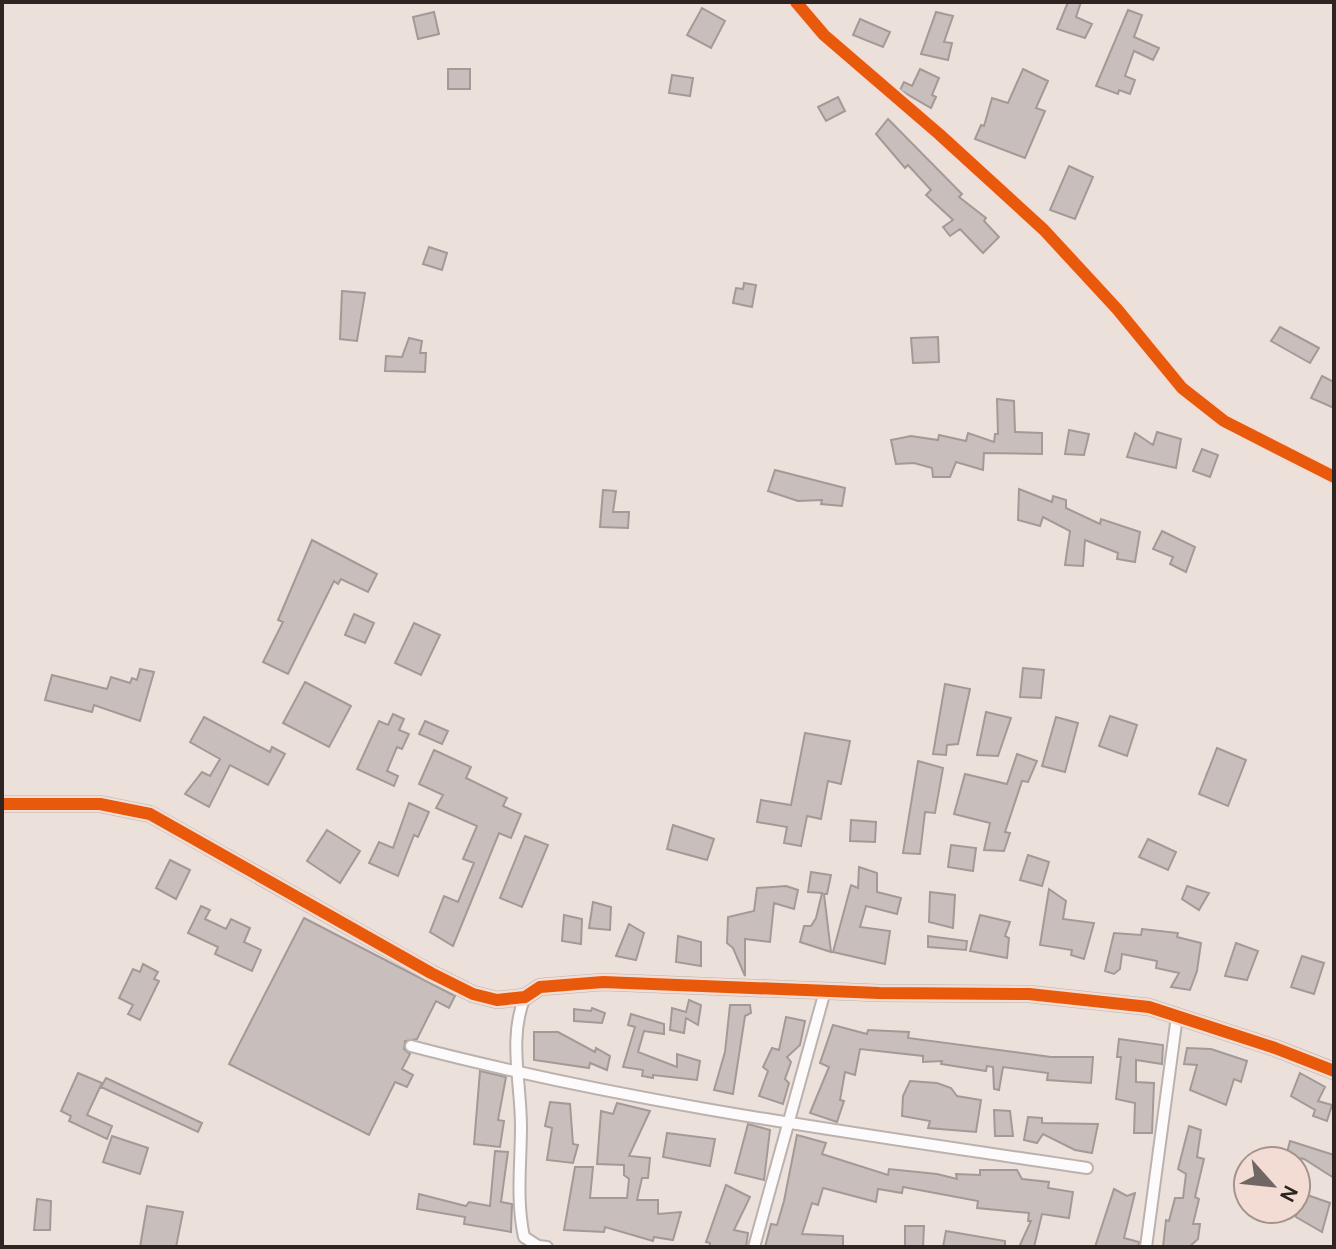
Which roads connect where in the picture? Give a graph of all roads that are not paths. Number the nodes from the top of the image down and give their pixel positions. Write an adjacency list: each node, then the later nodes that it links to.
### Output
1 (796, 2): 2 (street)
2 (1334, 477)
3 (2, 804): 5 (street)
4 (825, 991): 5 (street); 6 (street); 10 (street)
5 (525, 997): 9 (street)
6 (1177, 1016): 8 (street); 14 (street)
7 (411, 1046): 9 (street)
8 (1334, 1071)
9 (518, 1074): 10 (street); 12 (street)
10 (787, 1122): 11 (street); 13 (street)
11 (1087, 1168)
12 (547, 1247)
13 (754, 1247)
14 (1146, 1247)

